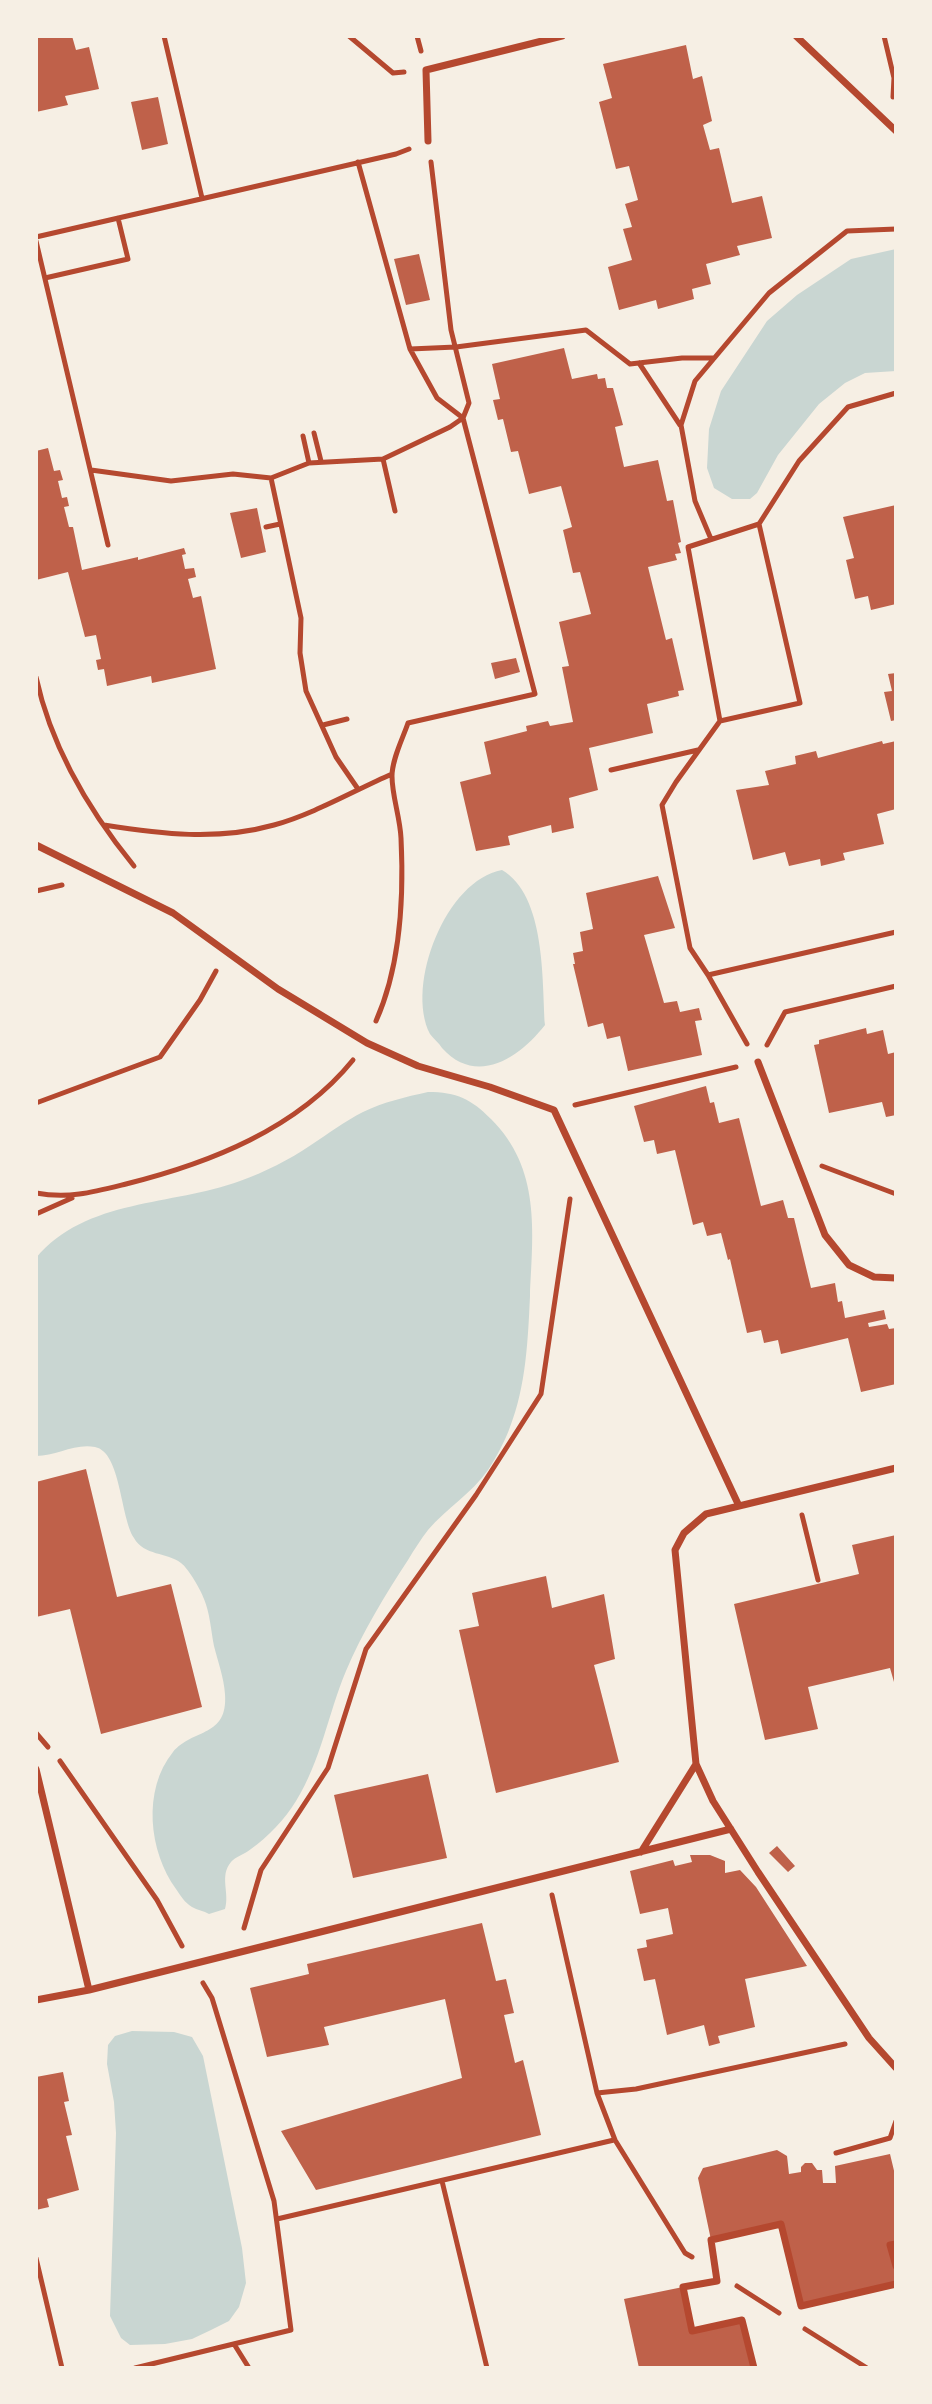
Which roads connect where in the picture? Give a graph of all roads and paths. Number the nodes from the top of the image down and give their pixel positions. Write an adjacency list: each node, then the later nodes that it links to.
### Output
1 (164, 36): 10 (path)
2 (349, 36): 6 (path)
3 (562, 36): 6 (street)
4 (796, 36): 7 (street)
5 (884, 36): 7 (path)
6 (426, 70): 8 (street)
7 (894, 128)
8 (428, 141): 9 (path); 15 (path)
9 (358, 162): 10 (path); 16 (path)
10 (202, 198): 11 (path)
11 (118, 218): 13 (path); 14 (path)
12 (896, 229): 17 (path)
13 (36, 239): 14 (path)
14 (45, 278): 27 (path)
15 (456, 347): 16 (path); 18 (path); 20 (path)
16 (410, 349): 20 (path)
17 (715, 357): 18 (path); 21 (path)
18 (639, 363): 21 (path)
19 (896, 393): 31 (path)
20 (463, 418): 24 (path); 41 (path)
21 (681, 425): 33 (path)
22 (314, 433): 25 (path)
23 (303, 436): 26 (path)
24 (383, 459): 25 (path); 29 (path)
25 (321, 461): 26 (path)
26 (309, 463): 28 (path)
27 (91, 470): 28 (path); 34 (path)
28 (271, 478): 30 (path)
29 (395, 511)
30 (280, 524): 32 (path); 38 (path)
31 (759, 524): 33 (path); 37 (path)
32 (266, 527)
33 (711, 539): 37 (path)
34 (108, 545)
35 (36, 677): 43 (path)
36 (347, 719): 38 (path)
37 (720, 721): 39 (path)
38 (323, 725): 42 (path)
39 (699, 750): 40 (path); 48 (path)
40 (611, 770)
41 (392, 774): 42 (path); 50 (path)
42 (358, 789): 43 (path)
43 (104, 825): 45 (path)
44 (36, 845): 47 (street)
45 (135, 866)
46 (896, 932): 48 (path)
47 (227, 952): 50 (street); 52 (path)
48 (708, 975): 51 (path)
49 (896, 986): 51 (path)
50 (367, 1043): 53 (street); 58 (path)
51 (758, 1062): 53 (path); 54 (street)
52 (36, 1103)
53 (554, 1110): 55 (street)
54 (794, 1156): 57 (path); 60 (street)
55 (577, 1159): 63 (street); 71 (path)
56 (36, 1193): 58 (path)
57 (896, 1194)
58 (76, 1197): 59 (path)
59 (36, 1214)
60 (896, 1278)
61 (896, 1468): 62 (street)
62 (796, 1492): 63 (street); 64 (path)
63 (739, 1506): 66 (street)
64 (818, 1580)
65 (36, 1733): 72 (path)
66 (696, 1764): 68 (street); 69 (street)
67 (36, 1769): 73 (street)
68 (731, 1829): 69 (street); 75 (street)
69 (641, 1852): 70 (street)
70 (547, 1875): 71 (street); 77 (path)
71 (237, 1952): 72 (street)
72 (191, 1964): 73 (street); 81 (path)
73 (89, 1990): 74 (street)
74 (36, 2000)
75 (869, 2038): 76 (street); 77 (path)
76 (896, 2068)
77 (597, 2093): 80 (path)
78 (896, 2121): 79 (path)
79 (836, 2153)
80 (442, 2181): 81 (path); 92 (path)
81 (277, 2219): 88 (path)
82 (896, 2244): 84 (street)
83 (36, 2258): 86 (path)
84 (896, 2266)
85 (896, 2284): 93 (street)
86 (47, 2305): 87 (path); 89 (path)
87 (36, 2307)
88 (234, 2344): 90 (path); 91 (path)
89 (62, 2368)
90 (135, 2368)
91 (249, 2368)
92 (487, 2368)
93 (754, 2368)

